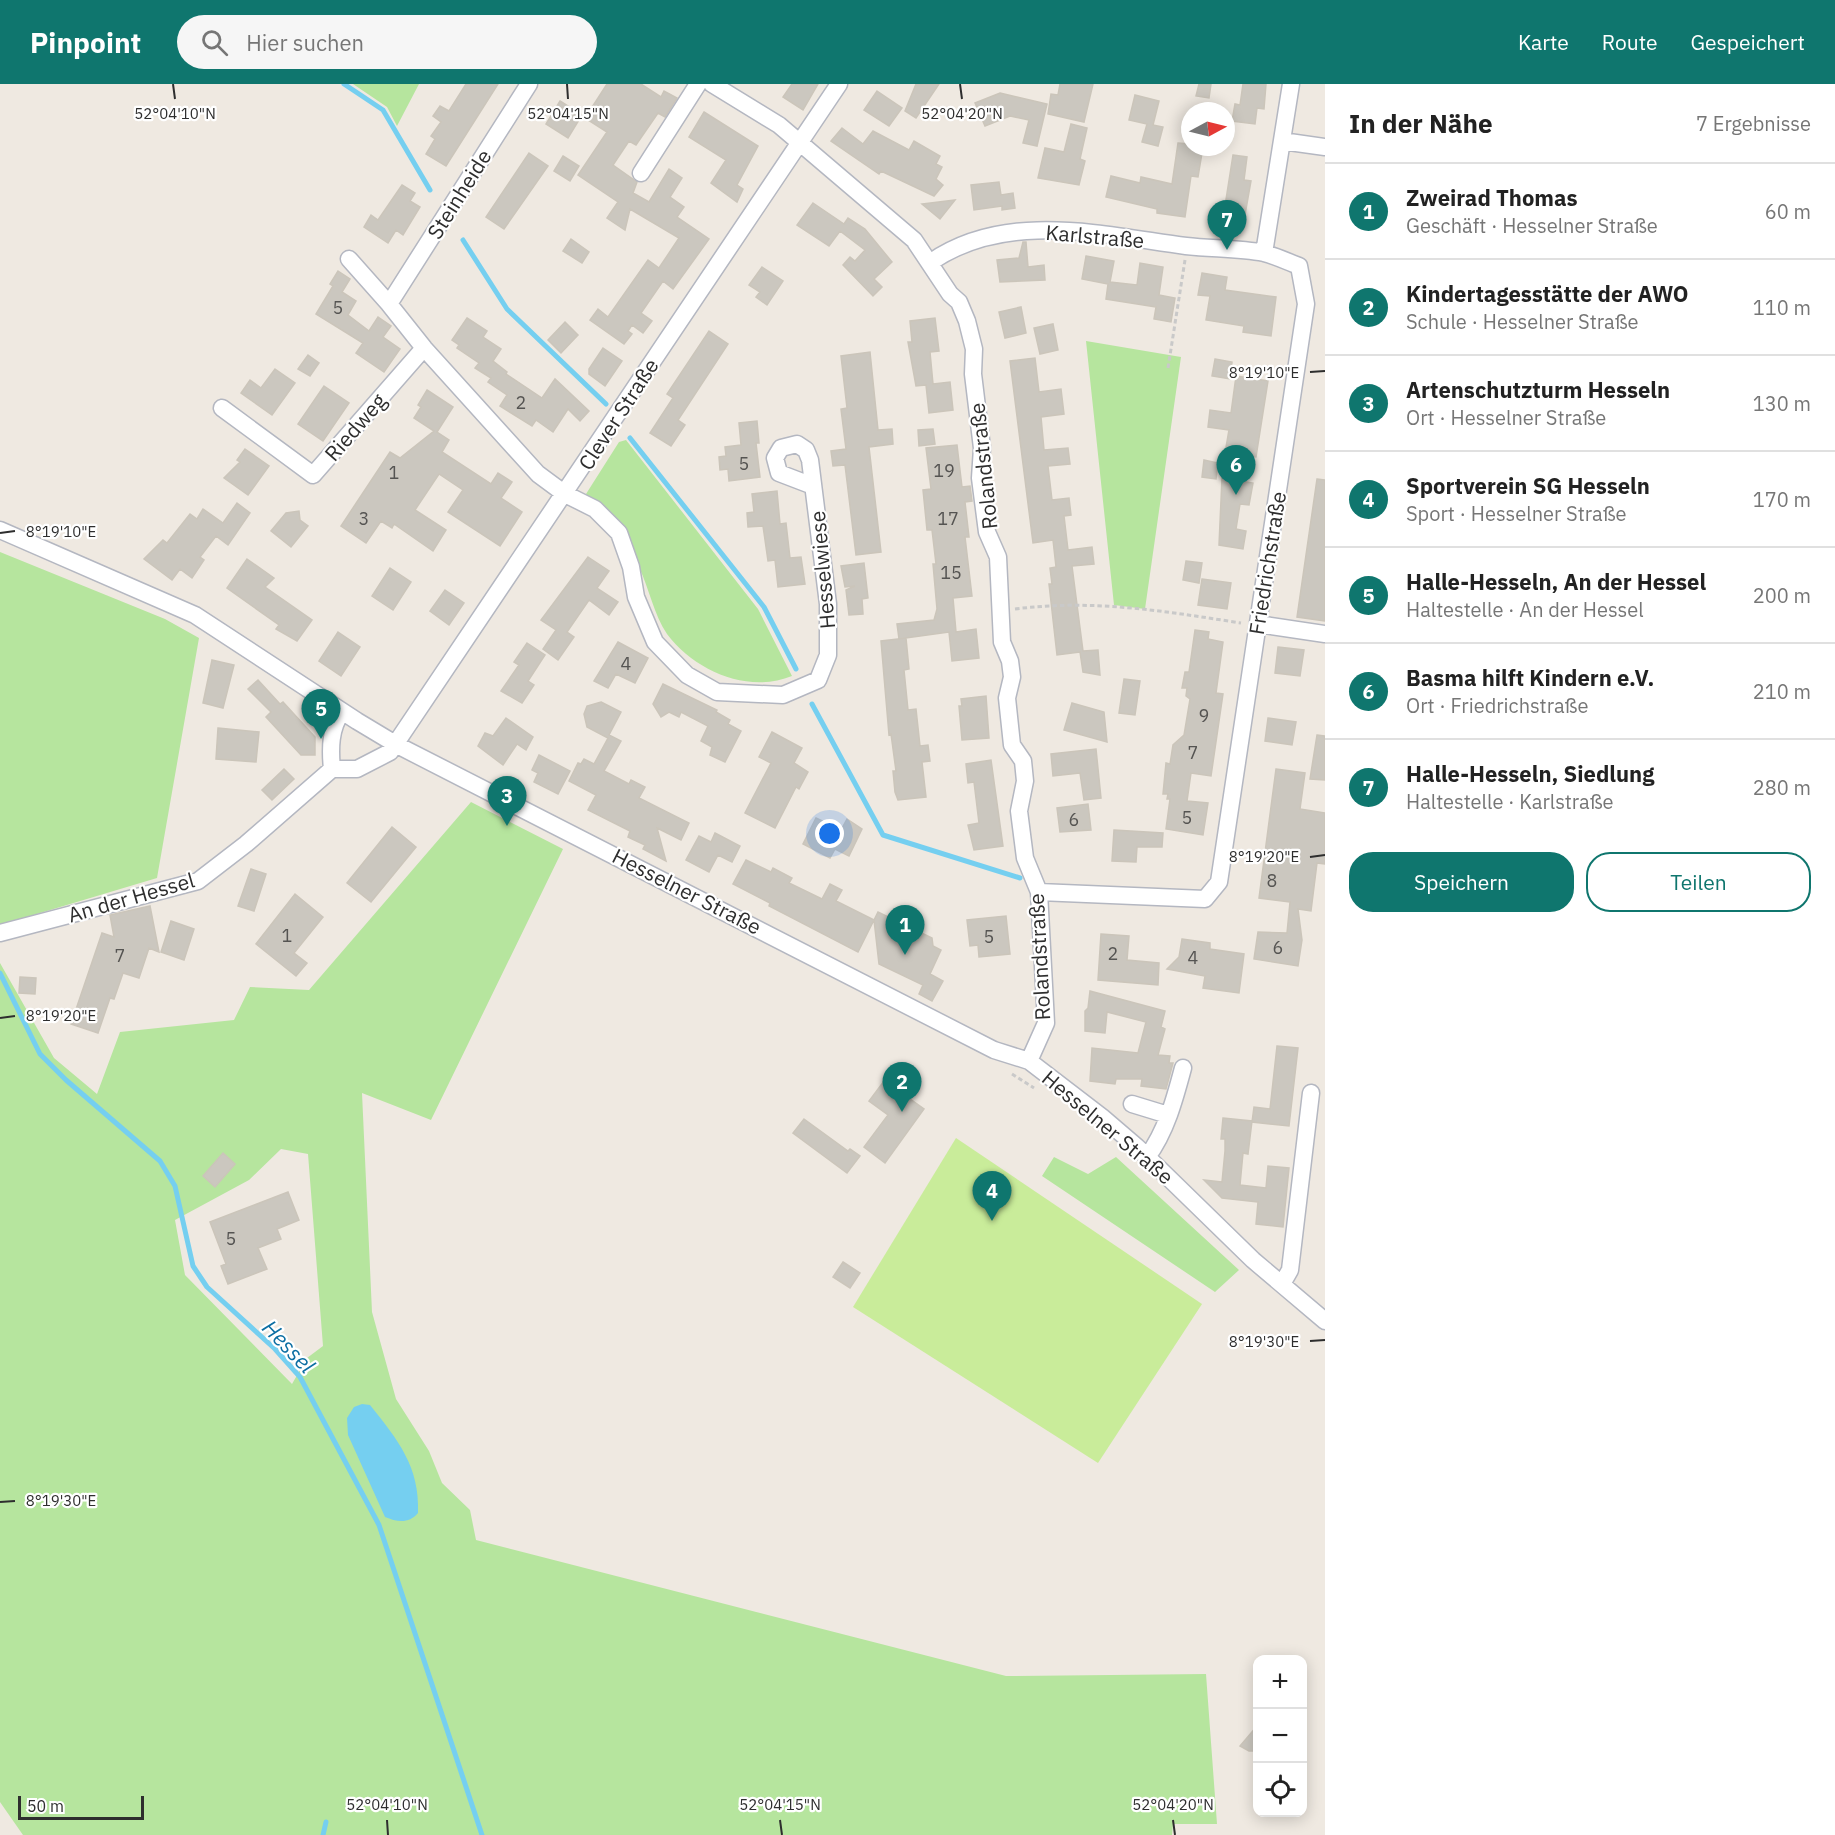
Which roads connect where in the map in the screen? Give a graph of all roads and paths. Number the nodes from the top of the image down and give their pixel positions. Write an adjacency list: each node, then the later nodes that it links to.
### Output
1 (529, 84): 14 (street, Steinheide)
2 (698, 84): 9 (street)
3 (712, 84): 7 (street, Rolandstraße)
4 (838, 84): 7 (street, Clever Straße)
5 (1291, 84): 6 (street)
6 (1282, 141): 8 (street); 11 (street)
7 (799, 143): 13 (street, Rolandstraße); 19 (street, Clever Straße)
8 (1325, 147)
9 (641, 173)
10 (1187, 246): 11 (street, Karlstraße); 13 (street, Karlstraße); 16 (path)
11 (1264, 253): 22 (street, Friedrichstraße)
12 (349, 259): 14 (street)
13 (931, 262): 21 (street, Rolandstraße)
14 (389, 304): 15 (street)
15 (424, 348): 17 (street, Riedweg); 19 (street)
16 (1168, 368)
17 (222, 408)
18 (813, 486): 19 (street, Hesselwiese)
19 (565, 494): 25 (street, Clever Straße)
20 (0, 530): 24 (street, Hesselner Straße)
21 (999, 611): 22 (path); 27 (street, Rolandstraße)
22 (1258, 625): 23 (street); 27 (street, Friedrichstraße)
23 (1325, 634)
24 (342, 712): 25 (street, Hesselner Straße); 26 (street)
25 (398, 745): 26 (street); 29 (street, Hesselner Straße)
26 (332, 769): 28 (street, An der Hessel)
27 (1039, 892): 29 (street, Rolandstraße)
28 (0, 933)
29 (1029, 1061): 34 (street, Hesselner Straße)
30 (1183, 1068): 33 (street)
31 (1311, 1093): 35 (street)
32 (1132, 1104): 33 (street)
33 (1168, 1115): 34 (street)
34 (1147, 1157): 35 (street, Hesselner Straße)
35 (1282, 1284): 36 (street, Hesselner Straße)
36 (1325, 1321)

